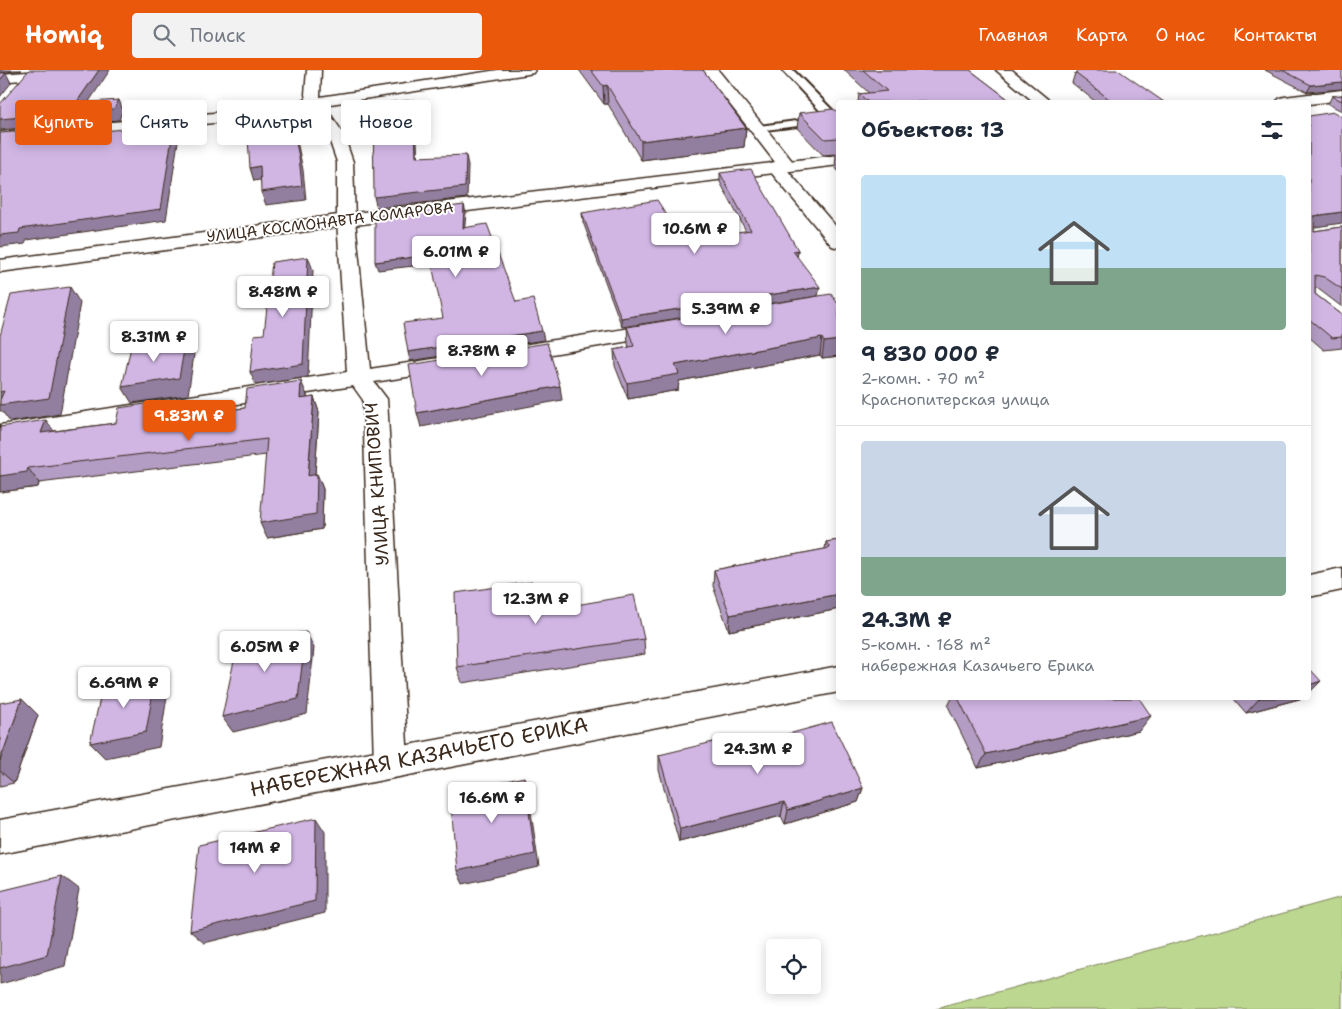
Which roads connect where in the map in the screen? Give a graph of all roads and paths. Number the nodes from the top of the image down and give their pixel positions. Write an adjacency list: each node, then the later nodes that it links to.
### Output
1 (314, 70): 10 (street)
2 (528, 70): 13 (street)
3 (710, 70): 17 (street)
4 (787, 70): 15 (lane)
5 (1003, 70): 11 (street)
6 (30, 73): 7 (street); 8 (street)
7 (0, 78)
8 (16, 89)
9 (1342, 95): 12 (street)
10 (314, 100)
11 (1040, 100)
12 (1301, 100)
13 (331, 101)
14 (217, 118): 18 (street)
15 (836, 121): 17 (lane)
16 (331, 126): 21 (street, УЛИЦА КНИПОВИЧ)
17 (759, 128): 20 (street)
18 (0, 137)
19 (836, 160): 20 (street, УЛИЦА КОСМОНАВТА КОМАРОВА)
20 (782, 166): 21 (street, УЛИЦА КОСМОНАВТА КОМАРОВА); 22 (street)
21 (346, 220): 23 (street, УЛИЦА КОСМОНАВТА КОМАРОВА); 25 (street, УЛИЦА КНИПОВИЧ)
22 (836, 238)
23 (0, 266)
24 (682, 326): 25 (street)
25 (359, 378): 26 (street); 30 (street, УЛИЦА КНИПОВИЧ)
26 (0, 432)
27 (1342, 579): 28 (street)
28 (1311, 586)
29 (836, 680): 30 (street, НАБЕРЕЖНАЯ КАЗАЧЬЕГО ЕРИКА)
30 (391, 762): 31 (street, НАБЕРЕЖНАЯ КАЗАЧЬЕГО ЕРИКА)
31 (0, 837)

